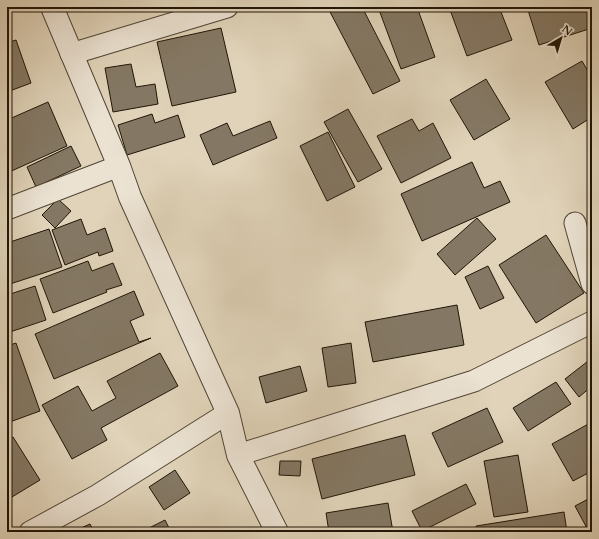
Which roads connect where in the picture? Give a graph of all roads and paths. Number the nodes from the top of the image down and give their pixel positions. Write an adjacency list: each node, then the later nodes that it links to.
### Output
1 (52, 7): 3 (street)
2 (227, 7): 3 (street)
3 (71, 54): 4 (street)
4 (119, 166): 5 (street); 9 (street)
5 (7, 209)
6 (575, 223): 7 (street)
7 (592, 284)
8 (592, 322): 10 (street)
9 (228, 413): 10 (street); 11 (street)
10 (238, 455): 12 (street)
11 (30, 532)
12 (277, 532)

